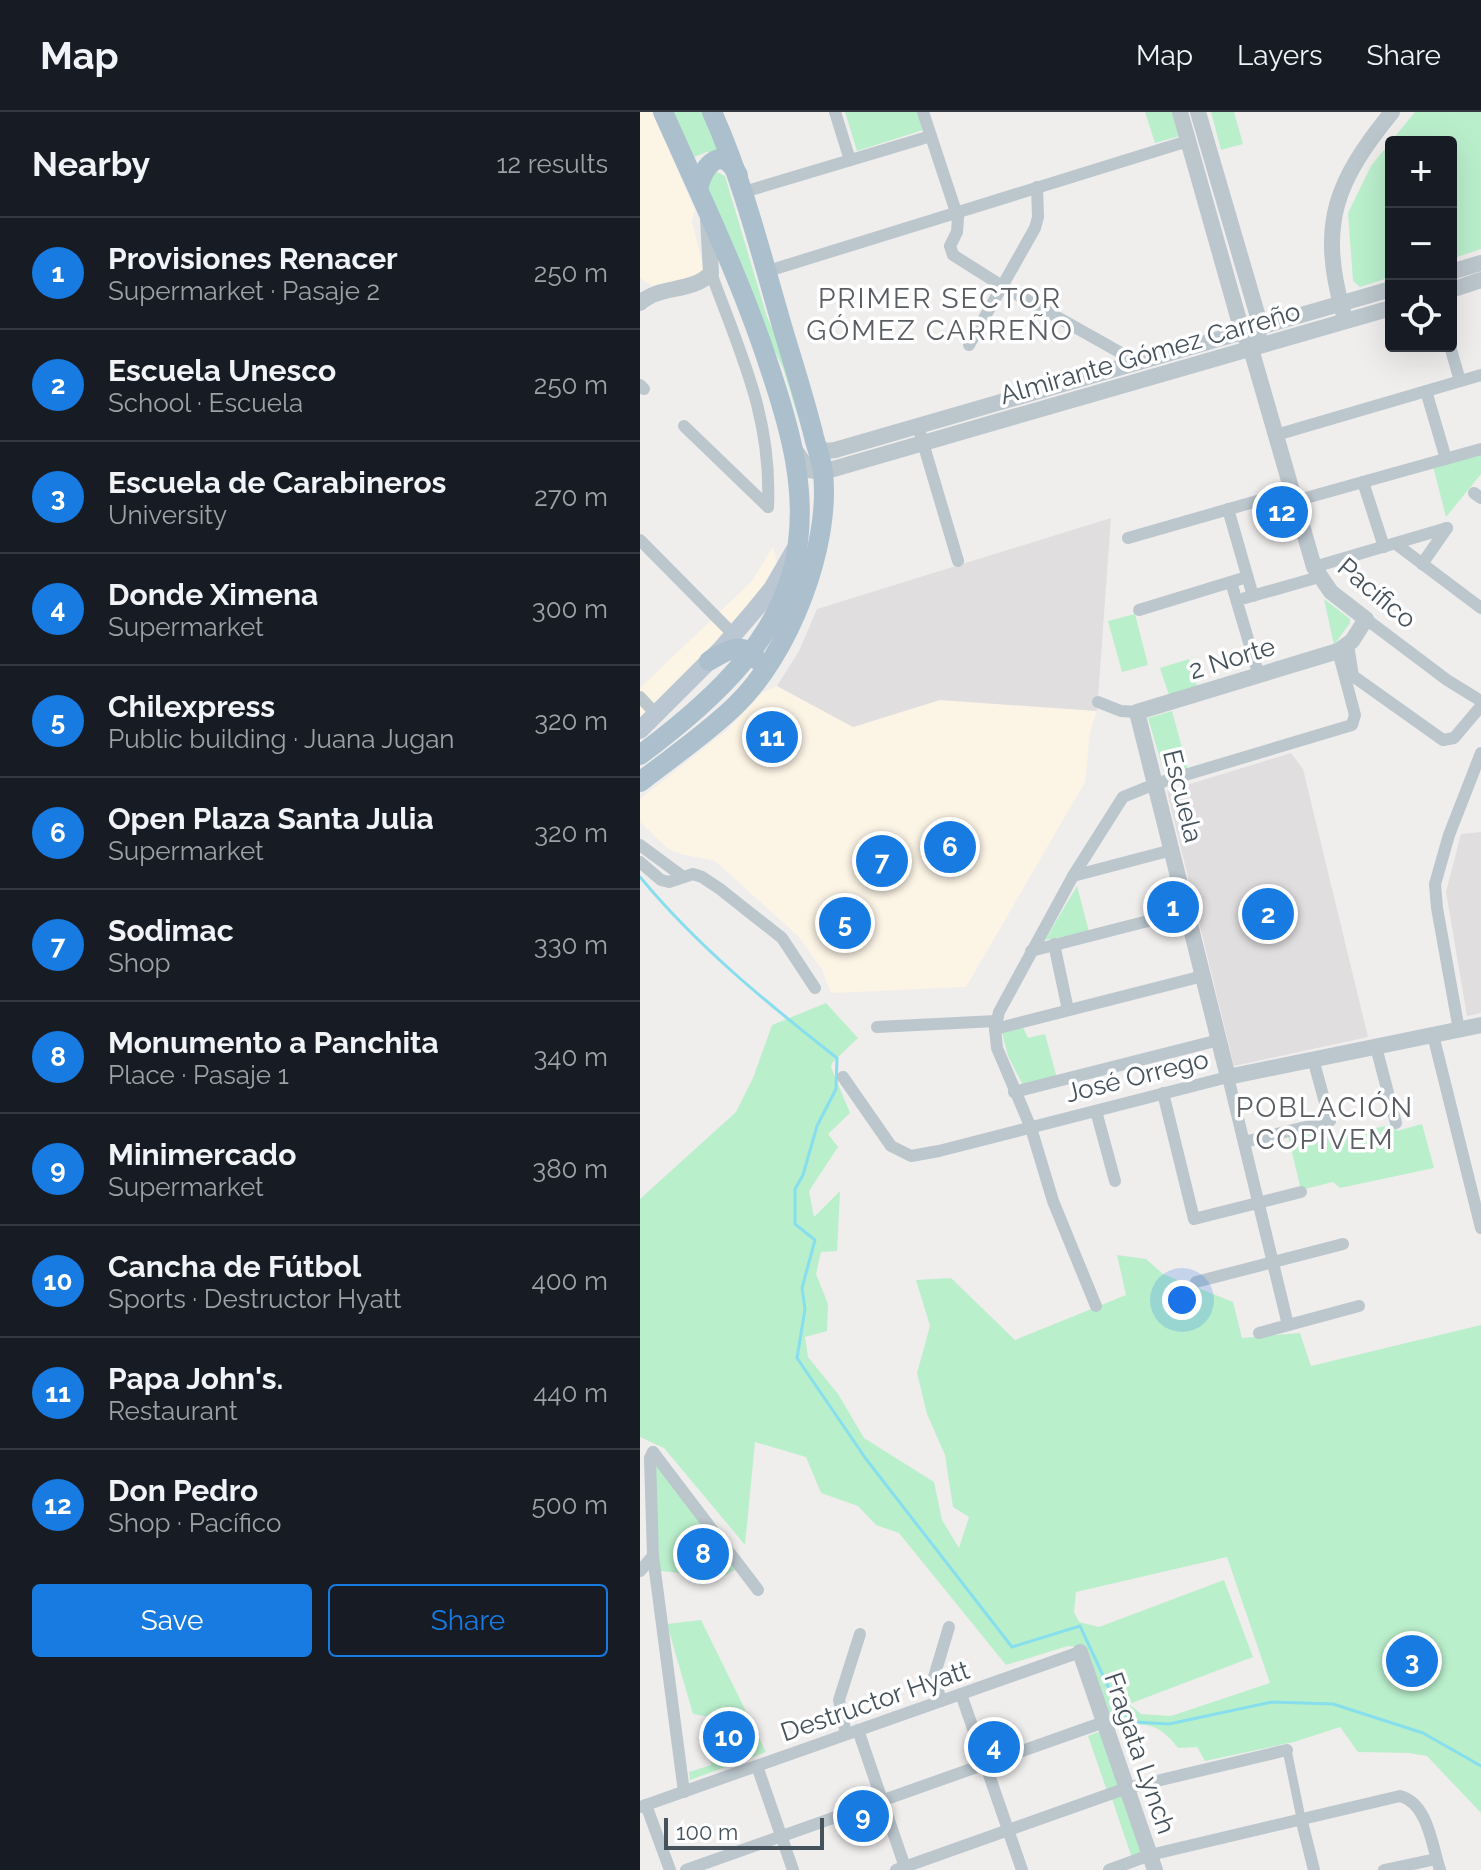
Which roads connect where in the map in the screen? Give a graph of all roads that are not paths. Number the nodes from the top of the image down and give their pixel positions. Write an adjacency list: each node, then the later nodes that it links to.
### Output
1 (663, 112): 13 (main road)
2 (712, 112): 11 (main road)
3 (835, 112): 10 (street)
4 (923, 112): 8 (street)
5 (1180, 112): 9 (street, Pacífico)
6 (1198, 112): 28 (street)
7 (1392, 112): 25 (street)
8 (931, 136): 10 (street); 15 (street)
9 (1188, 141): 12 (street); 29 (street, Pacífico)
10 (850, 160): 11 (street)
11 (741, 184): 13 (main road); 18 (main road)
12 (1037, 187): 15 (street); 21 (street)
13 (698, 188): 14 (main road)
14 (707, 209): 19 (street); 46 (main road)
15 (957, 212): 18 (street); 21 (street)
16 (1481, 263): 17 (street)
17 (1457, 270)
18 (768, 271): 45 (main road)
19 (711, 273): 24 (street); 41 (street)
20 (1481, 280): 22 (street)
21 (1002, 286): 30 (street); 33 (street)
22 (1457, 288)
23 (1385, 291): 25 (street, Almirante Gómez Carreño)
24 (645, 294)
25 (1341, 304): 27 (street); 28 (street, Almirante Gómez Carreño)
26 (1385, 310): 27 (street, Almirante Gómez Carreño)
27 (1346, 321): 31 (street, Almirante Gómez Carreño)
28 (1261, 327): 29 (street, Almirante Gómez Carreño); 31 (street)
29 (1242, 331): 31 (street, Pacífico); 33 (street, Almirante Gómez Carreño)
30 (969, 345)
31 (1251, 349): 38 (street, Almirante Gómez Carreño); 43 (street, Pacífico)
32 (1452, 352): 36 (street)
33 (1137, 362): 34 (street, Almirante Gómez Carreño)
34 (1095, 375): 38 (street); 39 (street, Almirante Gómez Carreño)
35 (1481, 375): 36 (street)
36 (1460, 381): 37 (street)
37 (1426, 391): 43 (street); 48 (street)
38 (1099, 393): 40 (street, Almirante Gómez Carreño)
39 (1025, 395): 40 (street); 42 (street, Almirante Gómez Carreño)
40 (1030, 414): 44 (street, Almirante Gómez Carreño)
41 (684, 426)
42 (918, 426): 44 (street); 45 (street, Almirante Gómez Carreño)
43 (1276, 435): 51 (street, Pacífico)
44 (923, 443): 49 (street, Almirante Gómez Carreño); 57 (street)
45 (816, 446): 49 (main road)
46 (794, 449): 49 (street); 55 (main road)
47 (1481, 449): 48 (street)
48 (1446, 459): 50 (street)
49 (823, 472): 75 (main road)
50 (1363, 482): 51 (street); 56 (street)
51 (1294, 496): 52 (street); 59 (street, Pacífico)
52 (1228, 509): 53 (street); 60 (street)
53 (1128, 538)
54 (640, 540): 67 (street)
55 (798, 542): 67 (main road); 69 (main road)
56 (1390, 546): 58 (street); 58 (street); 59 (street)
57 (958, 561)
58 (1422, 564): 64 (street)
59 (1316, 572): 62 (street); 66 (street, Pacífico)
60 (1247, 577): 61 (street); 62 (street)
61 (1231, 582): 63 (street); 65 (street)
62 (1253, 596): 63 (street)
63 (1237, 600): 71 (street)
64 (1479, 602)
65 (1139, 610)
66 (1366, 619): 68 (street); 74 (street, Pacífico)
67 (734, 635): 70 (main road)
68 (1343, 648): 71 (street, 2 Norte); 74 (street); 81 (street)
69 (751, 652): 70 (main road); 75 (main road); 79 (main road)
70 (709, 661): 77 (main road)
71 (1259, 676): 76 (street, 2 Norte)
72 (640, 697): 77 (street)
73 (1098, 702): 76 (street)
74 (1481, 703)
75 (736, 706): 80 (main road)
76 (1137, 712): 81 (street, Escuela)
77 (646, 721)
78 (1481, 753): 96 (street)
79 (640, 755)
80 (640, 782)
81 (1155, 784): 83 (street, Escuela); 86 (street)
82 (640, 845): 85 (street)
83 (1172, 850): 86 (street); 87 (street, Escuela)
84 (640, 862): 85 (street)
85 (682, 876): 91 (street)
86 (1073, 876): 89 (street)
87 (1187, 911): 88 (street); 90 (street, Escuela)
88 (1054, 944): 89 (street); 92 (street)
89 (1031, 951): 93 (street)
90 (1203, 976): 92 (street); 98 (street, Escuela)
91 (815, 988)
92 (1068, 1010): 93 (street)
93 (996, 1025): 95 (street); 103 (street)
94 (1481, 1025): 96 (street, José Orrego)
95 (877, 1027)
96 (1459, 1030): 97 (street, José Orrego)
97 (1433, 1035): 99 (street, José Orrego); 112 (street)
98 (1219, 1040): 102 (street, Escuela); 103 (street)
99 (1376, 1047): 100 (street, José Orrego); 106 (street)
100 (1313, 1059): 102 (street, José Orrego); 108 (street)
101 (843, 1077): 107 (street, José Orrego)
102 (1228, 1077): 104 (street, José Orrego); 108 (street)
103 (1014, 1092): 107 (street)
104 (1163, 1093): 105 (street, José Orrego); 111 (street)
105 (1096, 1111): 107 (street, José Orrego); 109 (street)
106 (1396, 1123)
107 (1031, 1128): 116 (street)
108 (1244, 1142): 111 (street)
109 (1115, 1181)
110 (1301, 1192): 111 (street)
111 (1259, 1202): 114 (street)
112 (1481, 1228)
113 (1343, 1244): 114 (street)
114 (1273, 1262): 115 (street); 118 (street)
115 (1196, 1282)
116 (1096, 1306)
117 (1359, 1306): 118 (street)
118 (1288, 1325): 119 (street)
119 (1259, 1333)
120 (653, 1556): 121 (street); 122 (street); 134 (street)
121 (640, 1571)
122 (758, 1590)
123 (949, 1627): 127 (street)
124 (860, 1634): 129 (street)
125 (1080, 1652): 126 (street, Destructor Hyatt); 128 (street, Fragata Lynch)
126 (961, 1694): 127 (street, Destructor Hyatt); 131 (street)
127 (941, 1701): 129 (street, Destructor Hyatt)
128 (1104, 1722): 131 (street); 133 (street, Fragata Lynch)
129 (852, 1732): 132 (street, Destructor Hyatt); 135 (street)
130 (1287, 1750): 133 (street); 137 (street)
131 (985, 1764): 135 (street); 138 (street)
132 (757, 1766): 134 (street, Destructor Hyatt); 139 (street)
133 (1127, 1788): 138 (street); 140 (street, Fragata Lynch)
134 (684, 1792): 136 (street, Destructor Hyatt)
135 (882, 1801): 139 (street); 142 (street)
136 (643, 1806): 143 (street)
137 (1301, 1818): 140 (street); 141 (street); 148 (street)
138 (1008, 1830): 142 (street); 146 (street)
139 (781, 1836): 144 (street); 145 (street)
140 (1153, 1863): 147 (street)
141 (1438, 1864): 149 (street)
142 (902, 1869)
143 (670, 1870)
144 (686, 1870)
145 (793, 1870)
146 (1022, 1870)
147 (1109, 1870)
148 (1314, 1870)
149 (1384, 1870)

